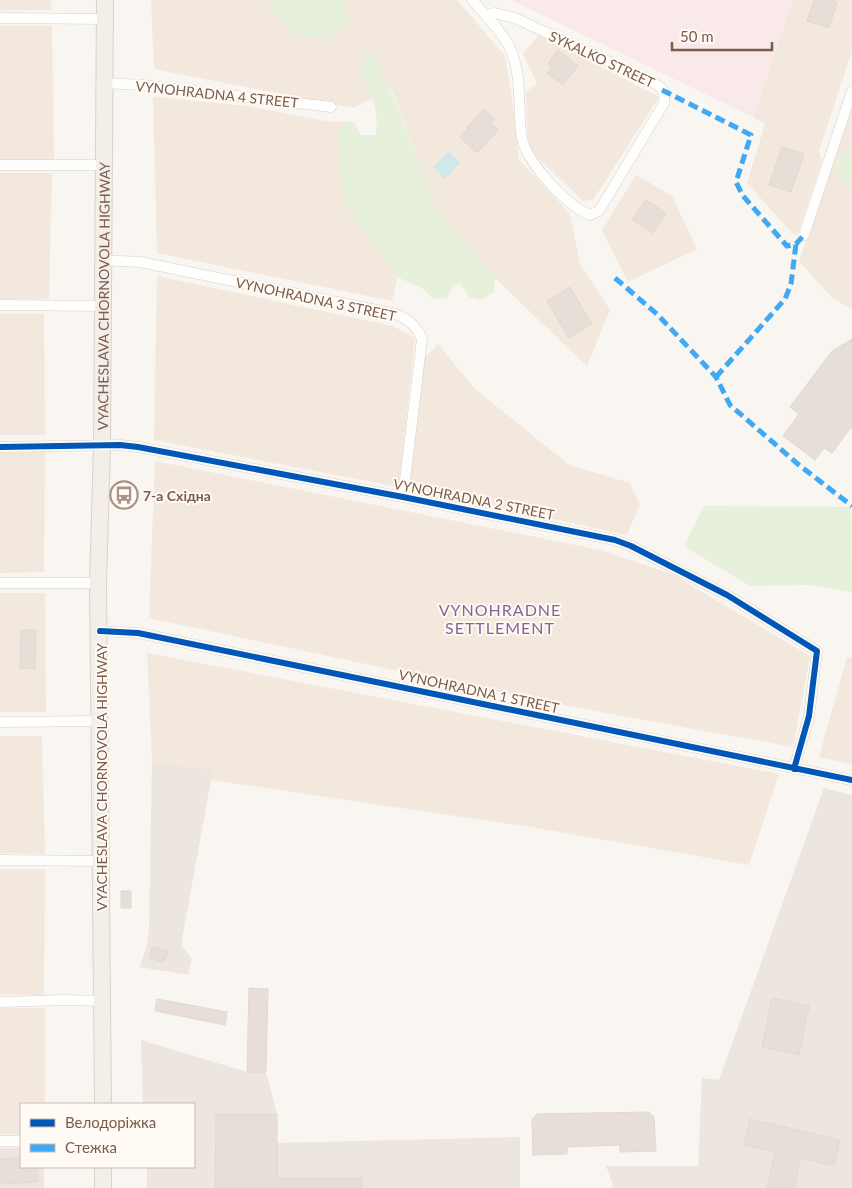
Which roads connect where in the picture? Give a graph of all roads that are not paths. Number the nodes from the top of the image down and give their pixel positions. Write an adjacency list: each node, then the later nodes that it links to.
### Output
1 (105, 0): 5 (main road, VYACHESLAVA CHORNOVOLA HIGHWAY)
2 (472, 0): 3 (street, SYKALKO STREET)
3 (486, 15): 3 (street, SYKALKO STREET)
4 (0, 18): 5 (street)
5 (104, 19): 6 (main road, VYACHESLAVA CHORNOVOLA HIGHWAY)
6 (104, 83): 8 (street, VYNOHRADNA 4 STREET); 10 (main road, VYACHESLAVA CHORNOVOLA HIGHWAY)
7 (852, 91): 11 (street)
8 (331, 107)
9 (0, 165): 10 (street)
10 (103, 165): 12 (main road, VYACHESLAVA CHORNOVOLA HIGHWAY)
11 (804, 235)
12 (102, 260): 14 (main road, VYACHESLAVA CHORNOVOLA HIGHWAY); 17 (street, VYNOHRADNA 3 STREET)
13 (0, 306): 14 (street)
14 (102, 306): 15 (main road, VYACHESLAVA CHORNOVOLA HIGHWAY)
15 (102, 446): 16 (street, VYNOHRADNA 2 STREET); 17 (street, VYNOHRADNA 2 STREET); 19 (main road, VYACHESLAVA CHORNOVOLA HIGHWAY)
16 (0, 447)
17 (403, 497): 23 (street, VYNOHRADNA 2 STREET)
18 (0, 583): 19 (street)
19 (98, 583): 20 (main road, VYACHESLAVA CHORNOVOLA HIGHWAY)
20 (100, 631): 21 (main road, VYACHESLAVA CHORNOVOLA HIGHWAY); 23 (street, VYNOHRADNA 1 STREET)
21 (101, 721): 22 (street); 26 (main road, VYACHESLAVA CHORNOVOLA HIGHWAY)
22 (0, 722)
23 (794, 769): 24 (street, VYNOHRADNA 1 STREET)
24 (852, 780)
25 (0, 860): 26 (street)
26 (101, 861): 27 (main road, VYACHESLAVA CHORNOVOLA HIGHWAY)
27 (102, 1001): 28 (street); 29 (main road, VYACHESLAVA CHORNOVOLA HIGHWAY)
28 (0, 1002)
29 (103, 1103)
30 (20, 1140): 31 (street)
31 (0, 1141)
32 (103, 1168): 33 (main road)
33 (103, 1188)

